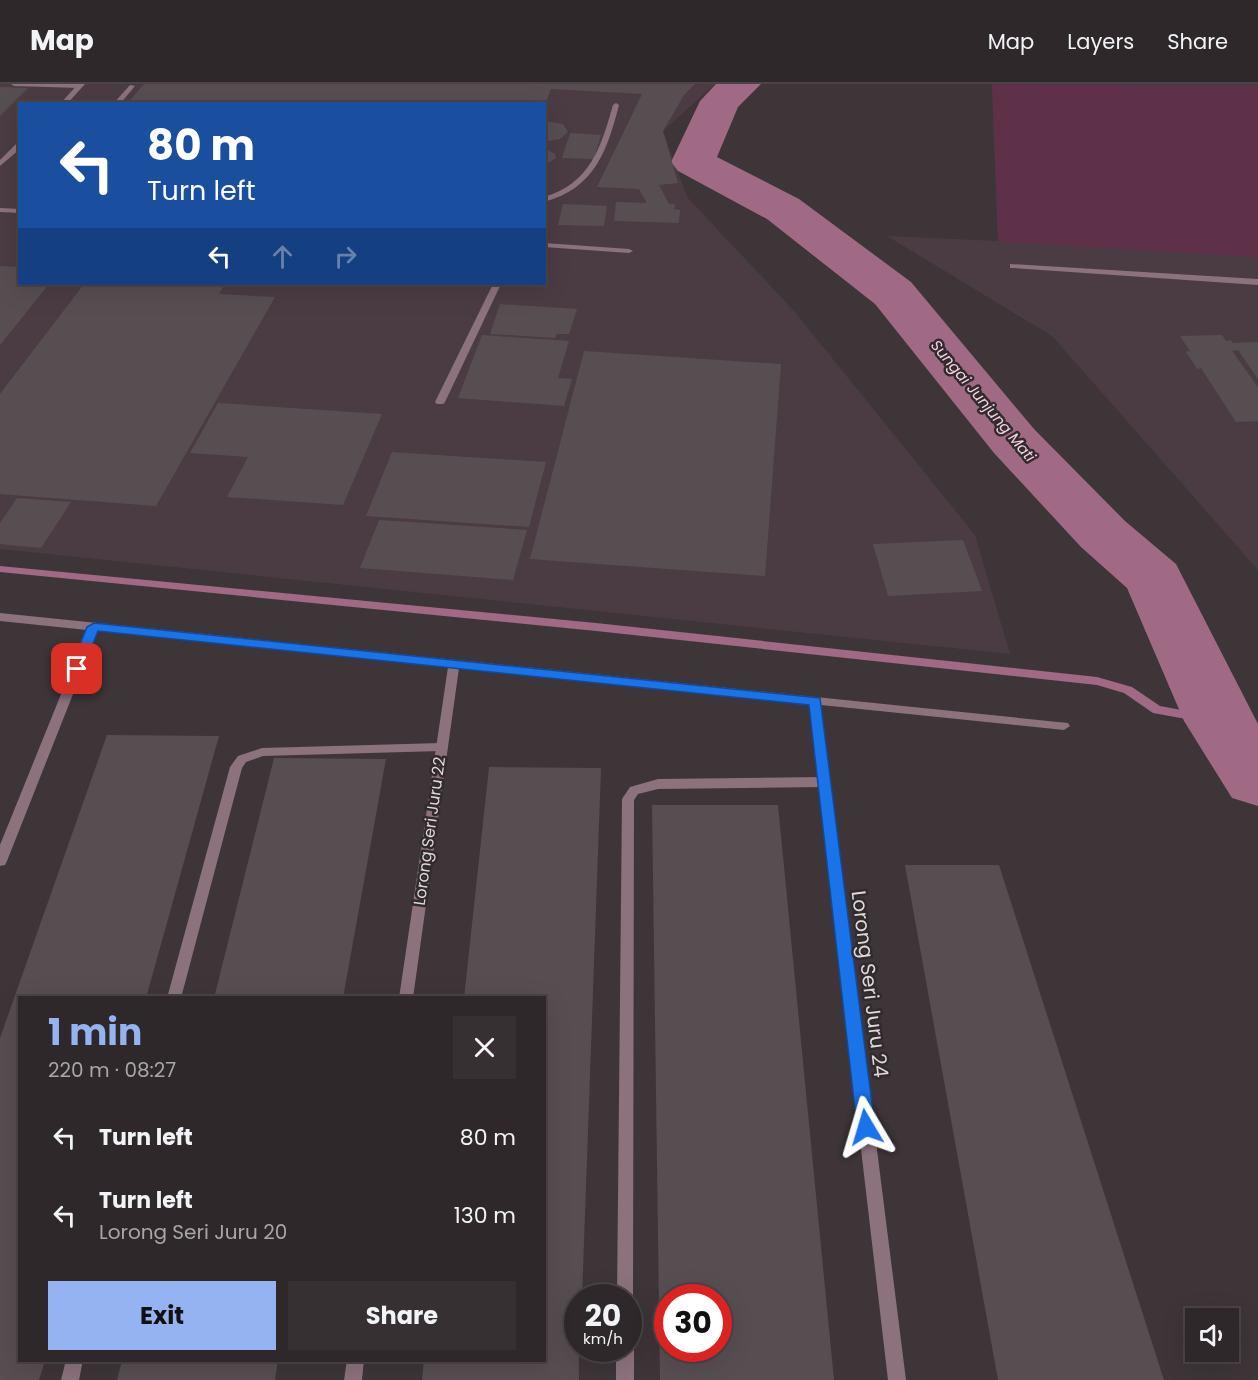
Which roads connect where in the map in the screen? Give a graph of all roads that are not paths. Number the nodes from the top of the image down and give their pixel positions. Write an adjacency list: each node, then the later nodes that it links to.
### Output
1 (14, 84): 2 (street)
2 (81, 85): 4 (street)
3 (132, 86): 5 (street)
4 (65, 102)
5 (118, 102)
6 (616, 105): 9 (street)
7 (18, 147): 8 (street)
8 (0, 164)
9 (546, 199)
10 (0, 210): 11 (street)
11 (18, 211)
12 (546, 245): 13 (street)
13 (629, 251)
14 (1013, 266): 15 (street)
15 (1258, 282)
16 (497, 285): 17 (street)
17 (440, 402)
18 (0, 617): 19 (street)
19 (94, 627): 20 (street); 25 (street)
20 (454, 664): 21 (street); 23 (street, Lorong Seri Juru 22)
21 (815, 701): 22 (street); 24 (street, Lorong Seri Juru 24)
22 (1064, 726)
23 (441, 747): 26 (street); 27 (street, Lorong Seri Juru 22)
24 (824, 782): 28 (street); 35 (street, Lorong Seri Juru 24)
25 (0, 861)
26 (175, 996)
27 (406, 996)
28 (625, 1284)
29 (74, 1362): 32 (street)
30 (356, 1362): 33 (street)
31 (625, 1362): 34 (street)
32 (70, 1380)
33 (353, 1380)
34 (625, 1380)
35 (897, 1380)

